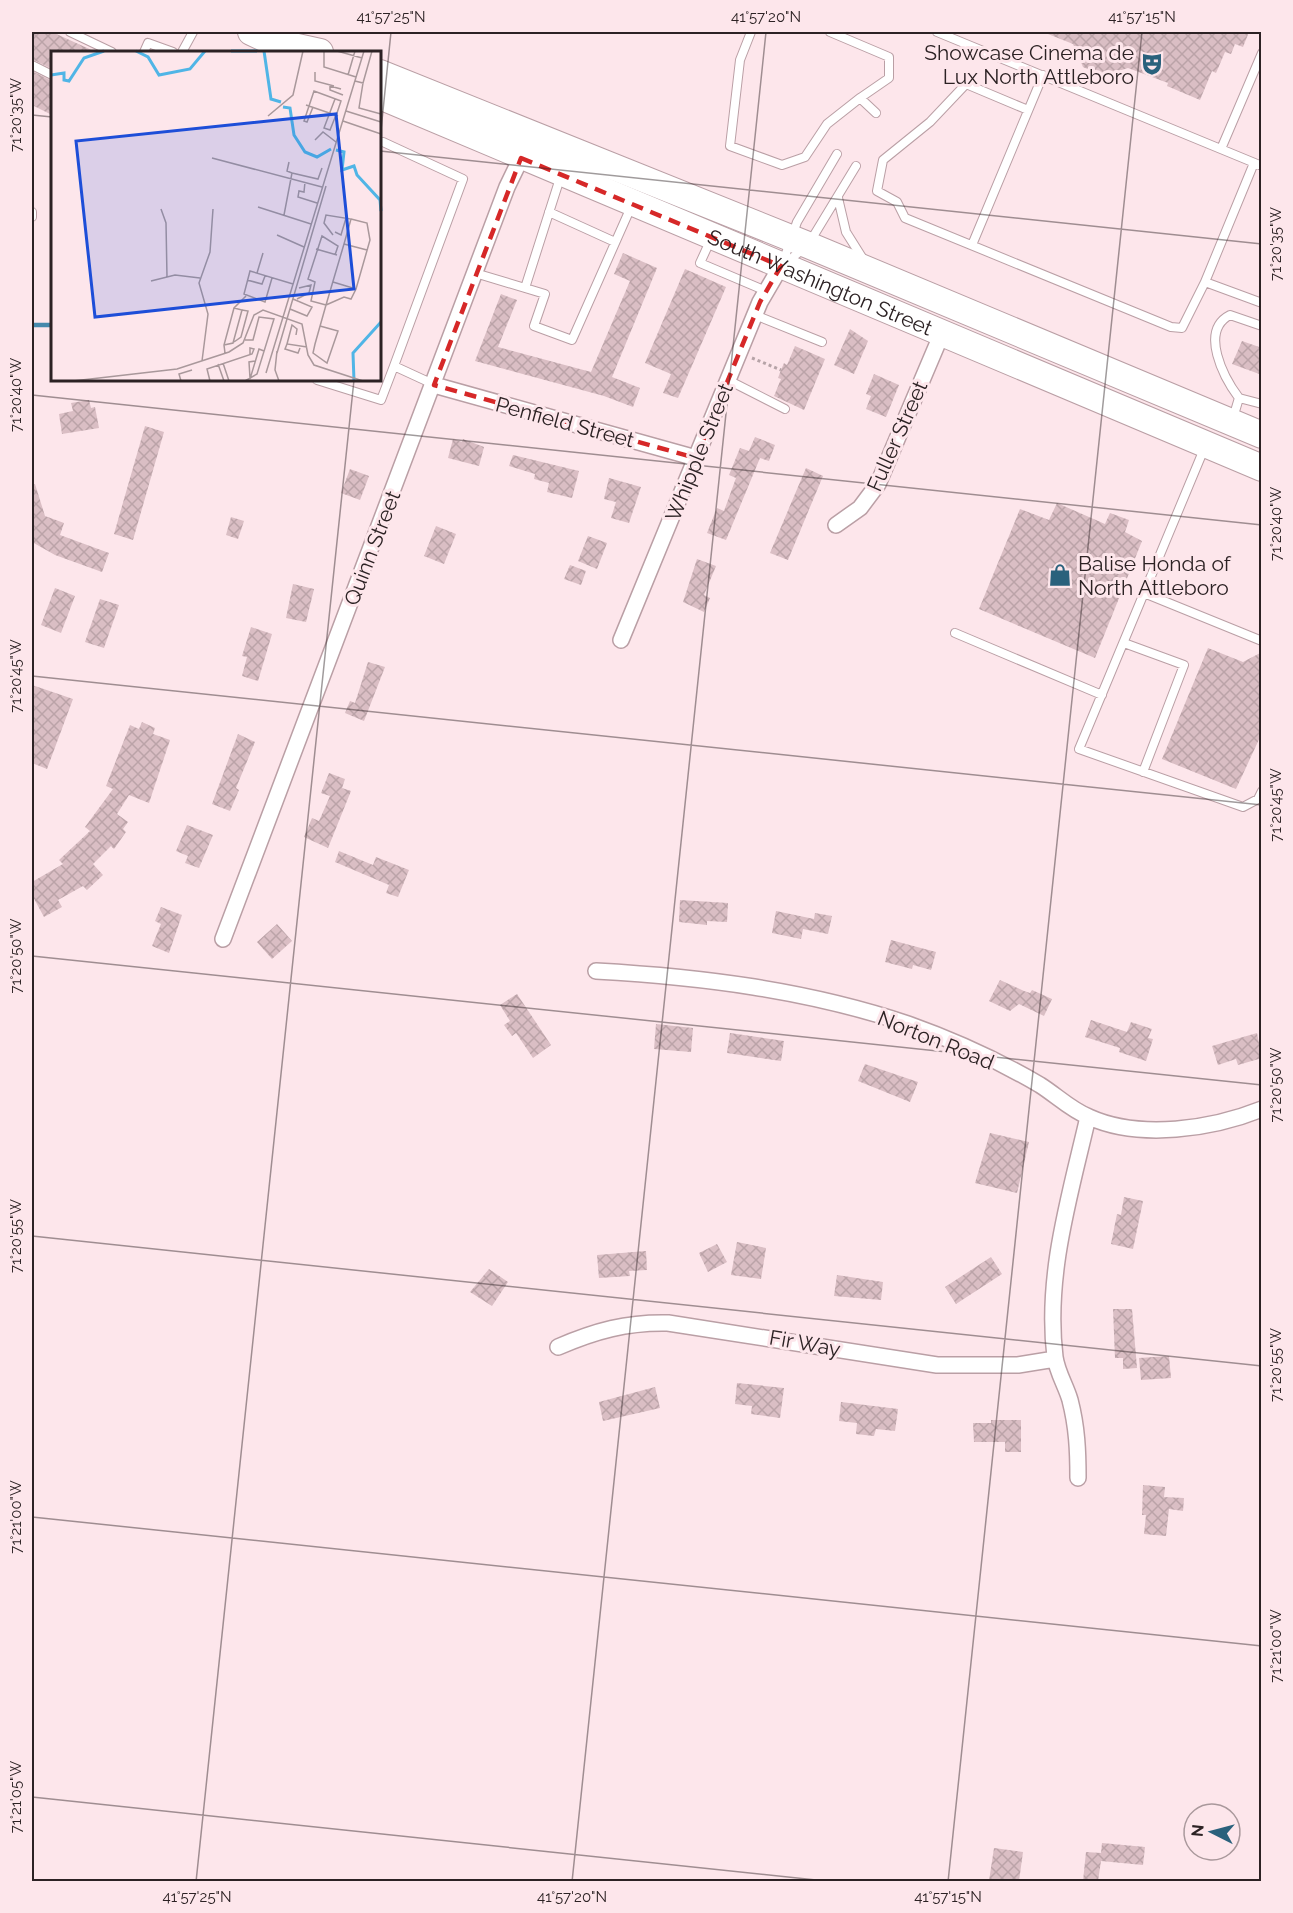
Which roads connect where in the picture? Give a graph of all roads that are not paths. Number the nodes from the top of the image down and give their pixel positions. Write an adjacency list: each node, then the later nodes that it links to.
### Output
1 (70, 32): 9 (lane)
2 (193, 32): 12 (lane)
3 (251, 32): 8 (main road)
4 (751, 32): 20 (lane)
5 (830, 32): 20 (lane)
6 (937, 32): 7 (lane)
7 (953, 34): 18 (lane)
8 (286, 48): 13 (main road)
9 (110, 51)
10 (144, 51): 11 (lane)
11 (170, 51)
12 (183, 51)
13 (312, 51)
14 (1262, 53): 24 (lane)
15 (32, 65): 17 (lane)
16 (381, 73): 36 (main road, South Washington Street)
17 (51, 74)
18 (1043, 75): 21 (lane); 24 (lane)
19 (381, 96): 26 (main road, South Washington Street)
20 (860, 98): 22 (lane)
21 (1028, 110): 38 (lane); 38 (lane)
22 (876, 113)
23 (383, 142): 50 (lane)
24 (1221, 149): 27 (lane)
25 (837, 154): 36 (lane)
26 (521, 158): 29 (main road, South Washington Street); 41 (street, Quinn Street)
27 (1258, 165): 42 (lane)
28 (856, 166): 30 (lane)
29 (561, 174): 31 (main road, South Washington Street); 33 (lane)
30 (838, 198): 36 (lane); 40 (lane)
31 (632, 204): 35 (main road, South Washington Street); 37 (lane)
32 (32, 212): 34 (lane)
33 (549, 212): 37 (lane); 43 (lane)
34 (32, 217)
35 (712, 237): 39 (main road, South Washington Street); 44 (lane)
36 (799, 241): 39 (lane); 39 (lane); 40 (main road, South Washington Street)
37 (615, 242): 43 (lane)
38 (972, 245): 42 (lane)
39 (781, 267): 44 (street, Whipple Street); 48 (main road, South Washington Street)
40 (870, 271): 57 (main road, South Washington Street)
41 (475, 273): 43 (lane); 53 (street, Quinn Street)
42 (1205, 282): 45 (lane)
43 (525, 288)
44 (765, 291): 46 (street, Whipple Street)
45 (1262, 303)
46 (755, 315): 49 (lane); 51 (street, Whipple Street)
47 (1262, 326): 54 (lane)
48 (942, 333): 59 (main road, South Washington Street); 62 (street, Fuller Street)
49 (822, 342)
50 (394, 366): 52 (lane); 53 (lane)
51 (728, 380): 56 (lane); 60 (street, Whipple Street)
52 (320, 381)
53 (434, 385): 60 (street, Penfield Street); 71 (street, Quinn Street)
54 (1239, 398): 55 (lane); 57 (lane)
55 (1262, 404)
56 (785, 409)
57 (1232, 423): 58 (main road, South Washington Street)
58 (1262, 435)
59 (1206, 444): 61 (main road, South Washington Street); 63 (lane)
60 (696, 458): 65 (street, Whipple Street)
61 (1262, 468)
62 (836, 525)
63 (1144, 593): 66 (lane); 67 (lane)
64 (955, 633): 68 (lane)
65 (621, 640)
66 (1262, 641)
67 (1124, 643): 68 (lane); 69 (lane)
68 (1102, 695): 69 (lane)
69 (1143, 772): 70 (lane)
70 (1261, 794)
71 (223, 939)
72 (596, 971): 74 (street, Norton Road)
73 (1262, 1109): 74 (street, Norton Road)
74 (1088, 1117): 76 (street)
75 (558, 1347): 76 (street, Fir Way)
76 (1055, 1359): 77 (street)
77 (1078, 1478)

